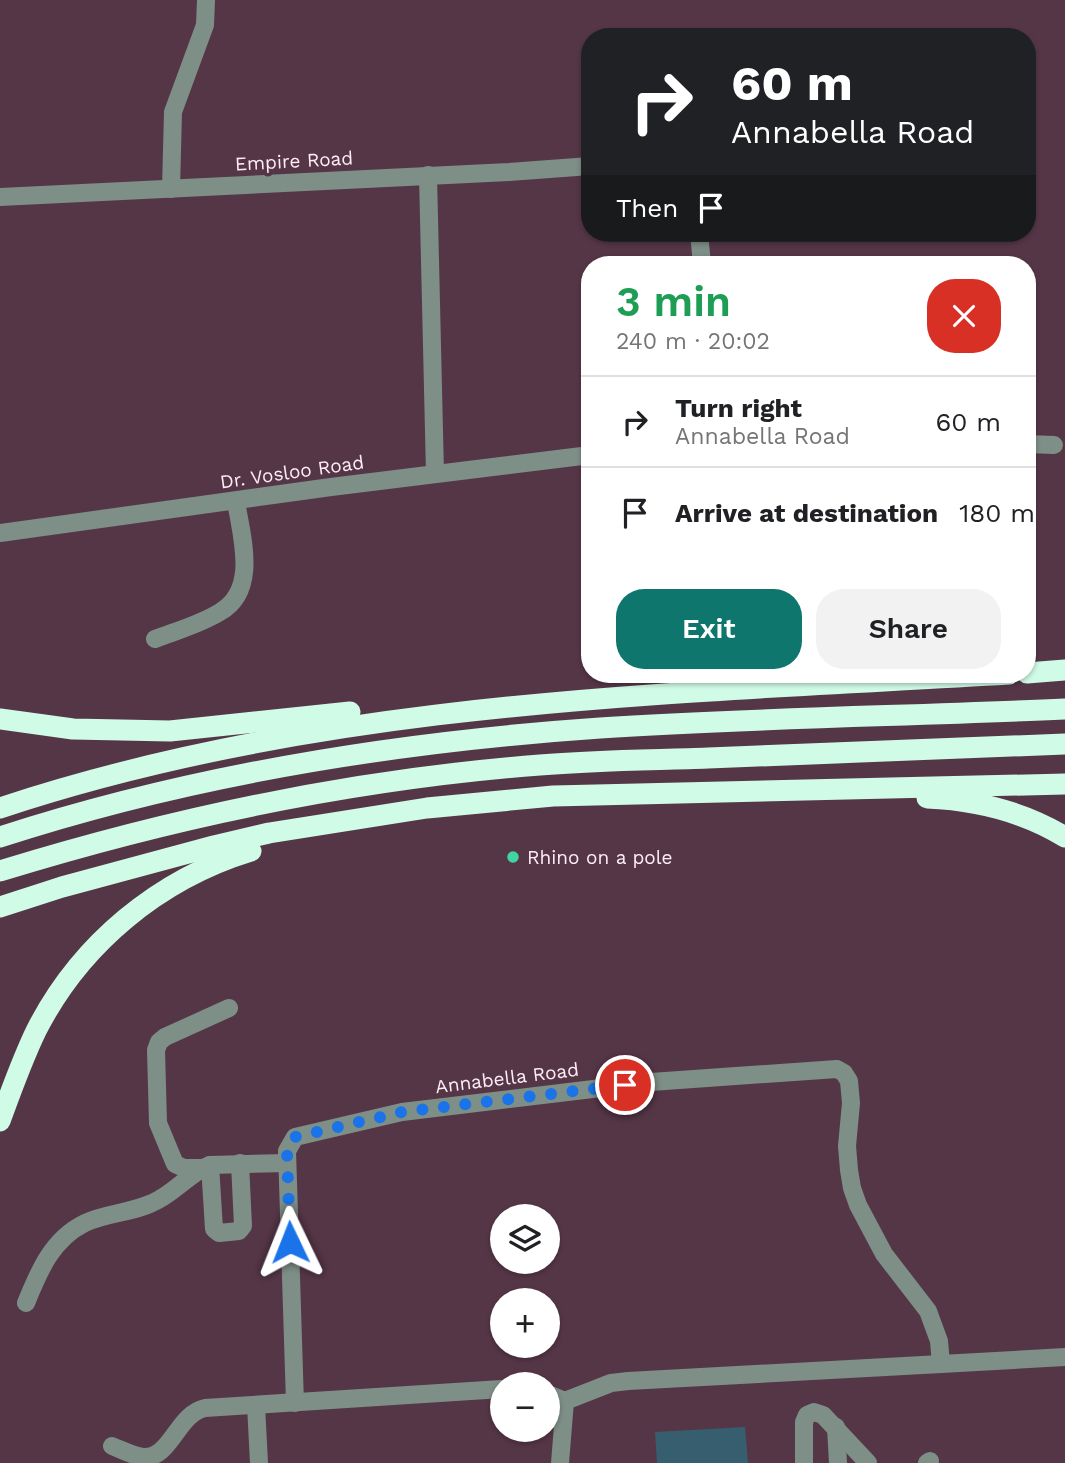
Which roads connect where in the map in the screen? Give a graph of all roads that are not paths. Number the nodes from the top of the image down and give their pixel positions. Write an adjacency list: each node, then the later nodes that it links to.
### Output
1 (206, 0): 4 (street)
2 (581, 166): 3 (street, Empire Road)
3 (428, 175): 4 (street, Empire Road); 9 (street)
4 (171, 189): 5 (street, Empire Road)
5 (0, 197)
6 (1036, 444): 7 (street)
7 (1054, 444)
8 (581, 456): 9 (street, Dr. Vosloo Road)
9 (435, 474): 10 (street, Dr. Vosloo Road)
10 (236, 501): 11 (street, Dr. Vosloo Road); 12 (street)
11 (0, 533)
12 (155, 639)
13 (1065, 670): 14 (highway)
14 (1036, 672)
15 (859, 683): 16 (highway)
16 (591, 699): 18 (highway); 22 (highway)
17 (1065, 709): 24 (highway)
18 (0, 719)
19 (1065, 744): 26 (highway)
20 (1065, 784): 21 (highway)
21 (779, 790): 23 (highway); 25 (highway)
22 (0, 808)
23 (427, 808): 27 (highway); 29 (highway)
24 (0, 837)
25 (1065, 837)
26 (0, 871)
27 (0, 907)
28 (229, 1008): 32 (street)
29 (0, 1121)
30 (240, 1163): 31 (street); 32 (street); 32 (street)
31 (287, 1163): 35 (street, Annabella Road); 39 (street, Annabella Road)
32 (207, 1166): 33 (street)
33 (26, 1303)
34 (1065, 1357): 35 (street)
35 (942, 1364): 38 (street)
36 (490, 1390): 39 (street)
37 (560, 1399): 38 (street)
38 (565, 1401): 45 (street)
39 (295, 1403): 40 (street)
40 (256, 1405): 43 (street); 44 (street)
41 (836, 1427): 46 (street); 47 (street); 48 (street)
42 (112, 1446): 43 (street)
43 (139, 1460)
44 (259, 1463)
45 (560, 1463)
46 (804, 1463)
47 (838, 1463)
48 (868, 1463)

